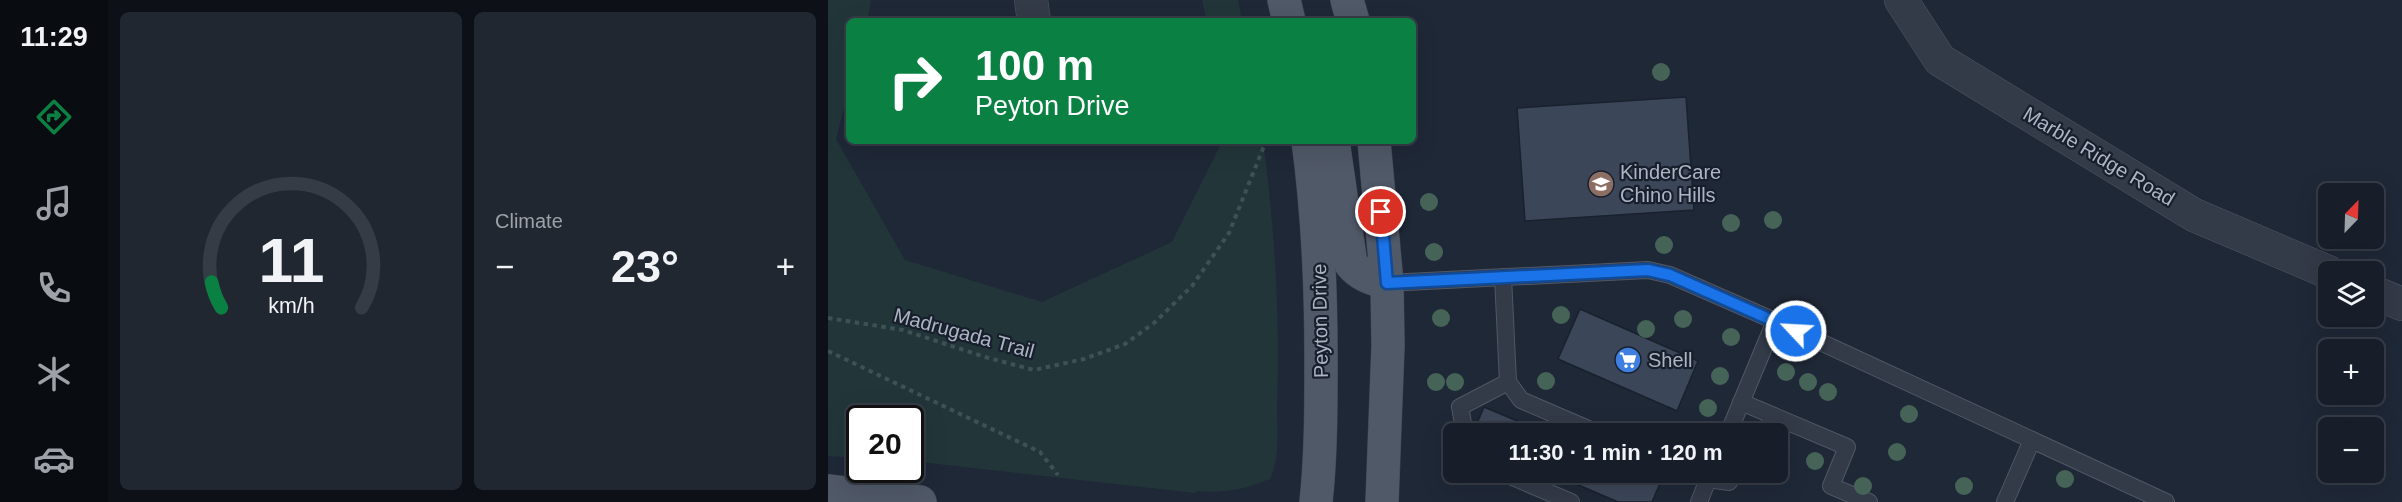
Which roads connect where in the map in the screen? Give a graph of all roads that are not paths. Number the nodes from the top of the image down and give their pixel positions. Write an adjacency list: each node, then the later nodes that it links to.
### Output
1 (1031, 0): 5 (street)
2 (1284, 0): 6 (main road)
3 (1347, 0): 7 (main road)
4 (1901, 0): 11 (street, Marble Ridge Road)
5 (1034, 18)
6 (1288, 18)
7 (1352, 18)
8 (1308, 144): 29 (main road, Peyton Drive)
9 (1332, 144): 13 (main road)
10 (1374, 144): 13 (main road)
11 (2318, 268)
12 (1503, 277): 13 (lane); 16 (lane); 17 (lane)
13 (1387, 283): 30 (main road)
14 (2384, 297): 15 (street)
15 (2402, 304)
16 (1775, 321): 18 (lane); 24 (lane)
17 (1508, 382): 20 (lane); 21 (lane)
18 (1741, 402): 19 (lane); 22 (lane)
19 (1773, 416): 23 (lane); 33 (lane)
20 (1463, 423)
21 (1574, 423)
22 (1732, 423)
23 (1770, 423)
24 (2032, 440): 34 (lane); 35 (lane)
25 (1527, 483): 31 (lane)
26 (1707, 483): 32 (lane)
27 (828, 491): 28 (main road)
28 (920, 502)
29 (1316, 502)
30 (1382, 502)
31 (1571, 502)
32 (1699, 502)
33 (1869, 502)
34 (2005, 502)
35 (2166, 502)

